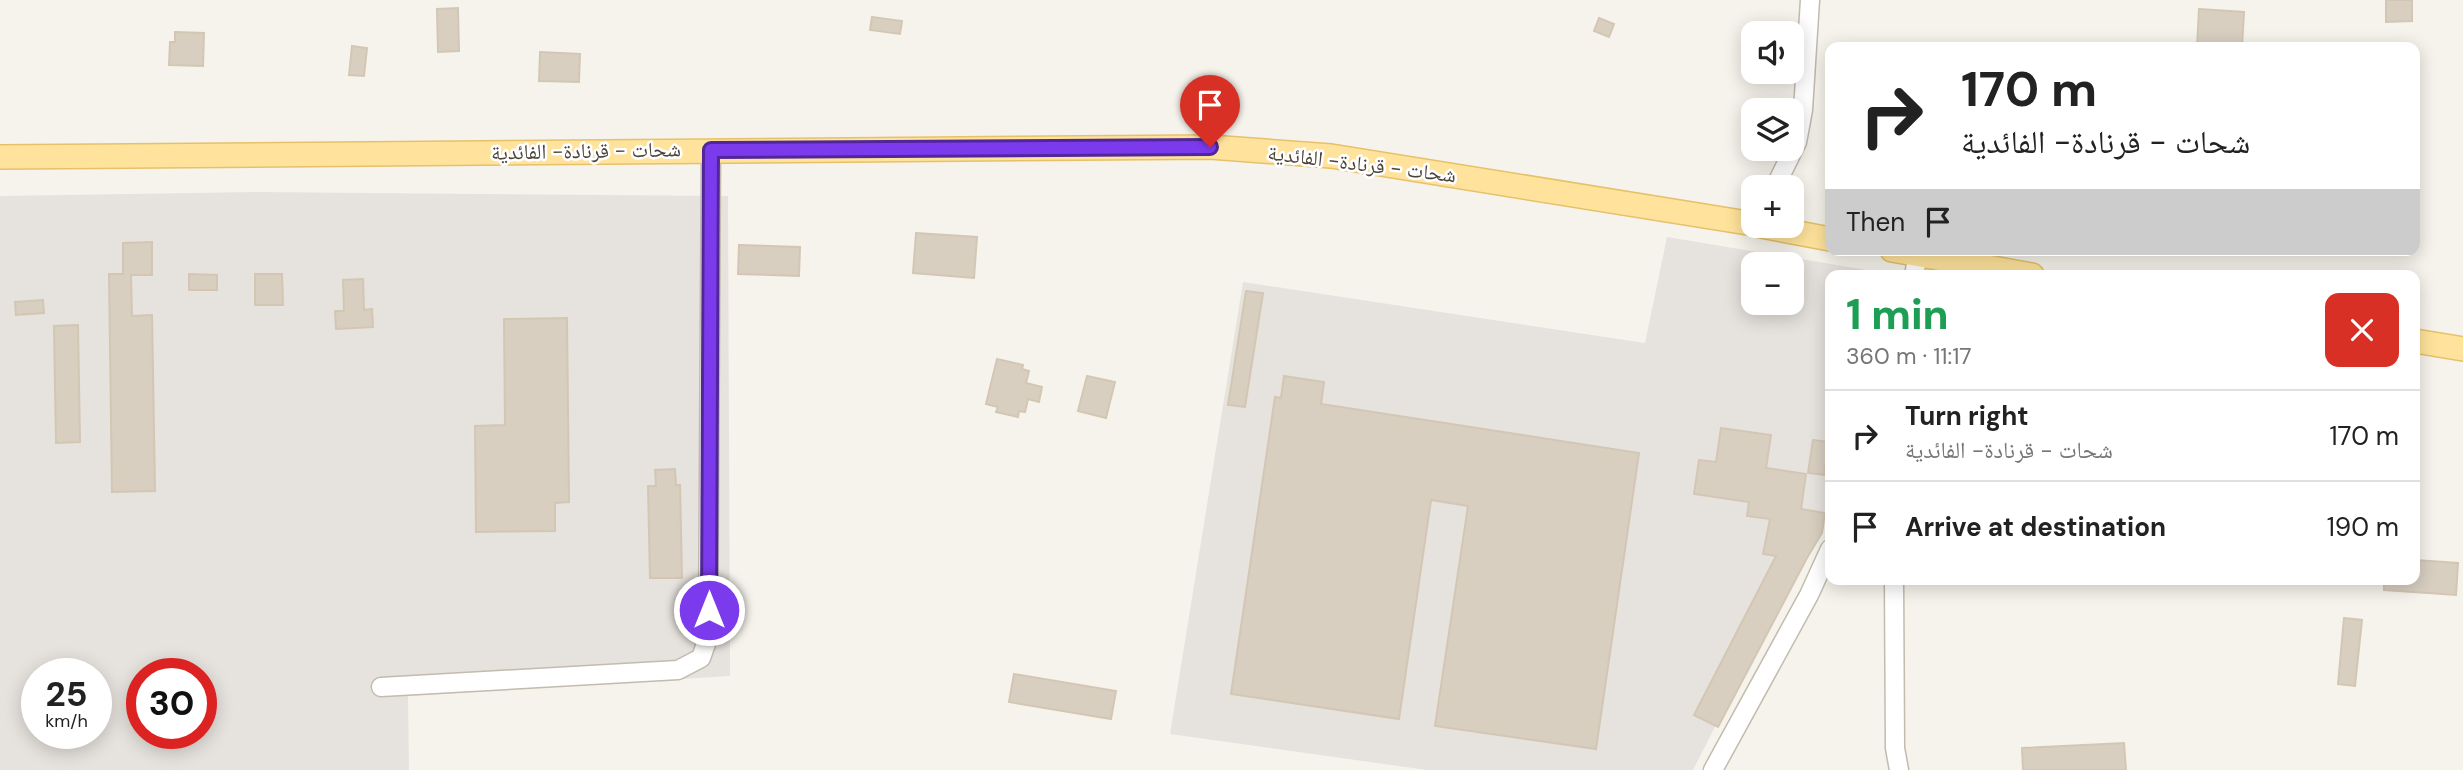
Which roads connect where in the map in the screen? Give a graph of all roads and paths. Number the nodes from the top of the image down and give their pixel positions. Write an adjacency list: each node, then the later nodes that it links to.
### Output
1 (1810, 0): 4 (street)
2 (711, 150): 3 (main road, شحات - قرنادة- الفائدية); 5 (main road, شحات - قرنادة- الفائدية); 14 (street)
3 (0, 157)
4 (1781, 175)
5 (1741, 222)
6 (1804, 234): 7 (main road)
7 (1825, 238)
8 (1916, 265): 9 (main road)
9 (1974, 270)
10 (2420, 342): 11 (main road)
11 (2463, 349)
12 (1825, 560): 15 (street)
13 (1894, 585): 16 (street)
14 (381, 687)
15 (1713, 770)
16 (1899, 770)

